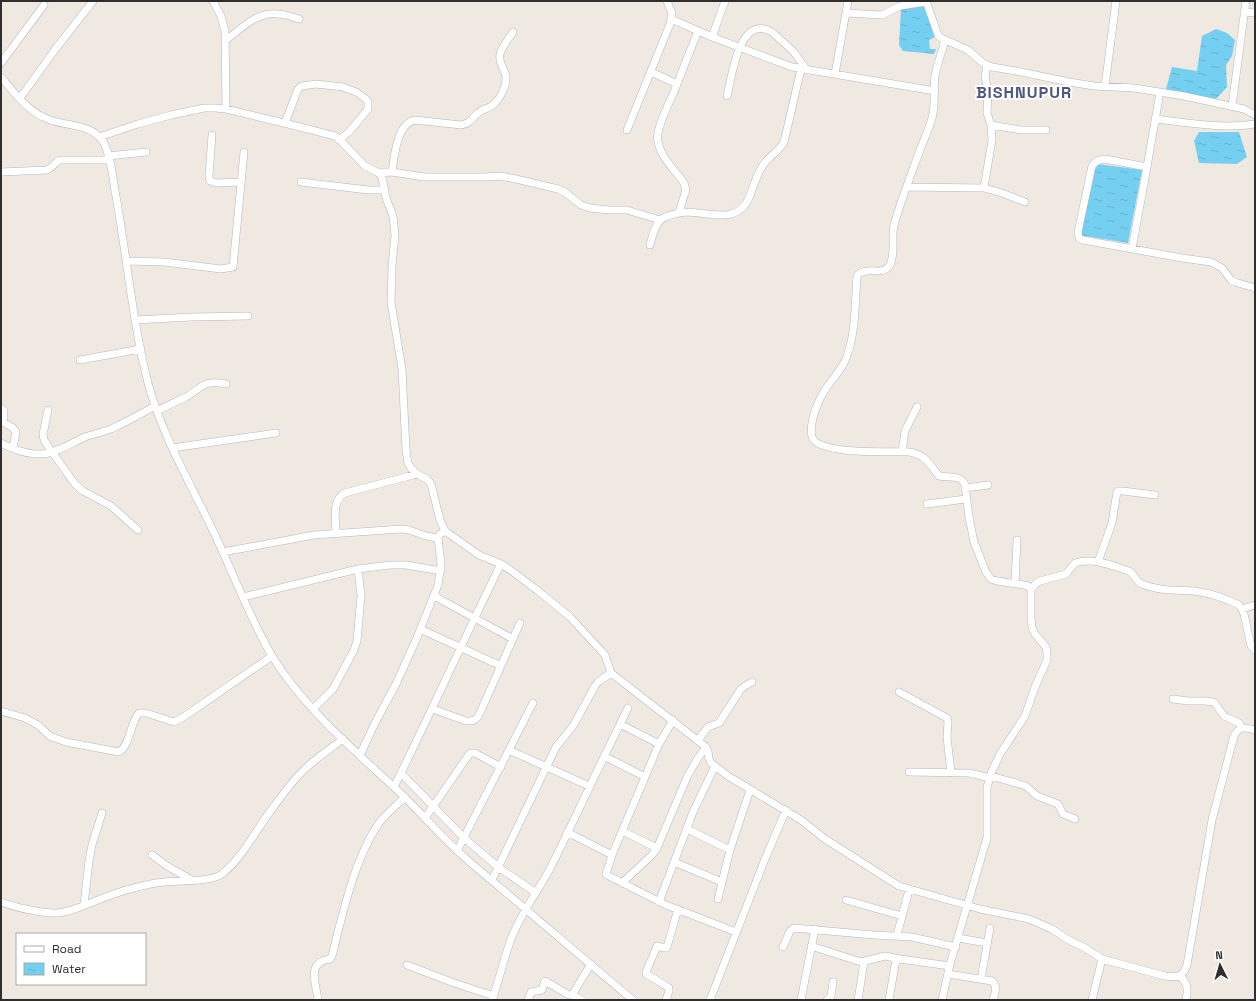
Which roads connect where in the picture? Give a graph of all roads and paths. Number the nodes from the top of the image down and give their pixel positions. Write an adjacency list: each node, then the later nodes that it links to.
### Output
1 (94, 1): 31 (street)
2 (213, 1): 18 (street)
3 (667, 1): 13 (street)
4 (725, 1): 17 (street)
5 (848, 1): 11 (street)
6 (1116, 1): 28 (street)
7 (1246, 1): 10 (street)
8 (926, 2): 11 (street); 19 (street)
9 (44, 5): 21 (street)
10 (1244, 12): 12 (street); 33 (street)
11 (846, 13): 25 (street)
12 (1255, 14)
13 (671, 19): 15 (street); 24 (street)
14 (299, 20): 18 (street)
15 (698, 31): 17 (street); 27 (street)
16 (513, 32): 50 (street)
17 (712, 37): 20 (street)
18 (226, 40): 34 (street)
19 (945, 40): 22 (street); 29 (street)
20 (739, 47): 23 (street); 23 (street); 30 (street)
21 (1, 63)
22 (987, 65): 28 (street); 39 (street)
23 (804, 70): 25 (street); 58 (street)
24 (651, 72): 27 (street); 40 (street)
25 (835, 74): 29 (street)
26 (1, 77): 31 (street)
27 (677, 84): 58 (street)
28 (1105, 86): 33 (street)
29 (935, 91): 54 (street)
30 (727, 96)
31 (20, 98): 43 (street)
32 (1159, 98): 36 (street)
33 (1232, 106): 35 (street)
34 (226, 109): 37 (street); 43 (street)
35 (1255, 115)
36 (1156, 120): 38 (street); 48 (street)
37 (285, 123): 44 (street); 44 (street)
38 (1255, 124)
39 (991, 125): 41 (street); 55 (street)
40 (627, 130)
41 (1046, 130)
42 (212, 136): 52 (street)
43 (99, 137): 47 (street)
44 (340, 140): 51 (street)
45 (146, 152): 47 (street)
46 (244, 152): 52 (street)
47 (109, 158): 49 (street); 62 (street)
48 (1147, 167): 61 (street); 61 (street)
49 (1, 172)
50 (392, 172): 51 (street); 59 (street)
51 (379, 173): 56 (street)
52 (241, 182): 62 (street)
53 (301, 182): 56 (street)
54 (907, 187): 55 (street); 78 (street)
55 (984, 188): 57 (street)
56 (385, 190): 79 (street)
57 (1025, 202)
58 (679, 212): 59 (street)
59 (660, 220): 60 (street)
60 (650, 245)
61 (1132, 249): 63 (street)
62 (127, 261): 65 (street)
63 (1255, 288)
64 (248, 316): 65 (street)
65 (136, 320): 66 (street)
66 (141, 349): 67 (street); 71 (street)
67 (80, 360)
68 (226, 384): 71 (street)
69 (1, 408): 75 (street)
70 (917, 408): 78 (street)
71 (156, 409): 76 (street); 77 (street)
72 (48, 410): 77 (street)
73 (276, 433): 76 (street)
74 (1, 443): 75 (street)
75 (13, 448): 77 (street)
76 (172, 448): 90 (street)
77 (52, 452): 85 (street)
78 (902, 452): 81 (street)
79 (417, 474): 86 (street); 87 (street)
80 (988, 484): 81 (street)
81 (965, 488): 83 (street)
82 (1155, 495): 91 (street)
83 (966, 499): 84 (street); 95 (street)
84 (927, 504)
85 (138, 530)
86 (445, 531): 88 (street); 92 (street)
87 (336, 534): 88 (street); 90 (street)
88 (438, 538): 94 (street)
89 (1017, 540): 95 (street)
90 (223, 552): 98 (street)
91 (1098, 562): 96 (street); 100 (street)
92 (501, 564): 101 (street); 109 (street)
93 (358, 569): 94 (street); 98 (street); 116 (street)
94 (441, 571): 97 (street)
95 (1015, 583): 96 (street)
96 (1031, 590): 136 (street)
97 (434, 596): 101 (street); 103 (street)
98 (243, 597): 107 (street)
99 (1255, 605): 100 (street)
100 (1242, 608): 106 (street)
101 (474, 618): 104 (street); 105 (street)
102 (520, 623): 104 (street)
103 (420, 629): 105 (street); 127 (street)
104 (513, 639): 108 (street)
105 (460, 648): 108 (street); 115 (street)
106 (1255, 650)
107 (272, 656): 116 (street); 117 (street)
108 (501, 666): 115 (street)
109 (611, 673): 118 (street); 131 (street)
110 (752, 682): 123 (street)
111 (899, 692): 134 (street)
112 (1173, 699): 120 (street)
113 (533, 703): 126 (street)
114 (628, 708): 119 (street)
115 (433, 709): 133 (street)
116 (313, 710): 122 (street)
117 (1, 711)
118 (673, 720): 123 (street); 124 (street)
119 (620, 724): 124 (street); 128 (street)
120 (1241, 728): 121 (street); 187 (street)
121 (1255, 730)
122 (343, 739): 127 (street); 157 (street)
123 (698, 740): 125 (street)
124 (659, 744): 135 (street)
125 (706, 747): 130 (street); 150 (street)
126 (509, 750): 129 (street); 131 (street)
127 (360, 755): 138 (street)
128 (604, 756): 135 (street); 137 (street)
129 (501, 766): 141 (street); 149 (street)
130 (715, 766): 139 (street); 146 (street)
131 (547, 767): 137 (street); 156 (street)
132 (909, 772): 134 (street)
133 (401, 773): 138 (street); 141 (street)
134 (951, 773): 136 (street)
135 (645, 777): 147 (street)
136 (990, 777): 145 (street); 168 (street)
137 (589, 786): 148 (street)
138 (394, 787): 140 (street)
139 (750, 790): 142 (street); 151 (street)
140 (404, 797): 144 (street); 192 (street)
141 (432, 807): 144 (street); 149 (street)
142 (786, 810): 161 (street); 174 (street)
143 (102, 813): 167 (street)
144 (425, 818): 152 (street)
145 (1075, 819)
146 (687, 829): 151 (street); 155 (street)
147 (622, 831): 150 (street); 154 (street)
148 (567, 832): 154 (street); 162 (street)
149 (464, 838): 152 (street); 156 (street)
150 (657, 848): 160 (street)
151 (730, 850): 159 (street)
152 (457, 851): 158 (street)
153 (152, 855): 157 (street)
154 (612, 855): 160 (street)
155 (674, 862): 159 (street); 166 (street)
156 (498, 867): 158 (street); 162 (street)
157 (192, 880): 167 (street)
158 (492, 880): 169 (street)
159 (722, 882): 163 (street)
160 (622, 883): 166 (street)
161 (909, 890): 168 (street); 171 (street)
162 (536, 893): 169 (street)
163 (718, 900)
164 (846, 900): 171 (street)
165 (1, 902): 167 (street)
166 (659, 902): 170 (street)
167 (84, 905)
168 (968, 906): 176 (street); 182 (street)
169 (525, 909): 184 (street); 191 (street)
170 (678, 910): 174 (street); 196 (street)
171 (902, 916): 175 (street)
172 (990, 928): 177 (street)
173 (815, 929): 175 (street); 178 (street); 179 (street)
174 (736, 932): 197 (street)
175 (897, 935): 180 (street)
176 (958, 938): 177 (street); 180 (street)
177 (987, 944): 188 (street)
178 (812, 946): 183 (street); 198 (street)
179 (783, 947)
180 (956, 947): 186 (street)
181 (900, 958): 183 (street); 186 (street); 201 (street)
182 (1102, 959): 187 (street); 204 (street)
183 (864, 962): 200 (street)
184 (591, 964): 190 (street); 195 (street)
185 (407, 965): 191 (street)
186 (949, 970): 188 (street); 202 (street)
187 (1180, 976): 205 (street)
188 (981, 979): 203 (street)
189 (833, 982): 199 (street)
190 (572, 995): 193 (street); 194 (street)
191 (493, 998)
192 (318, 1000)
193 (528, 1000)
194 (582, 1000)
195 (633, 1000)
196 (666, 1000)
197 (710, 1000)
198 (801, 1000)
199 (827, 1000)
200 (858, 1000)
201 (889, 1000)
202 (942, 1000)
203 (993, 1000)
204 (1092, 1000)
205 (1186, 1000)

